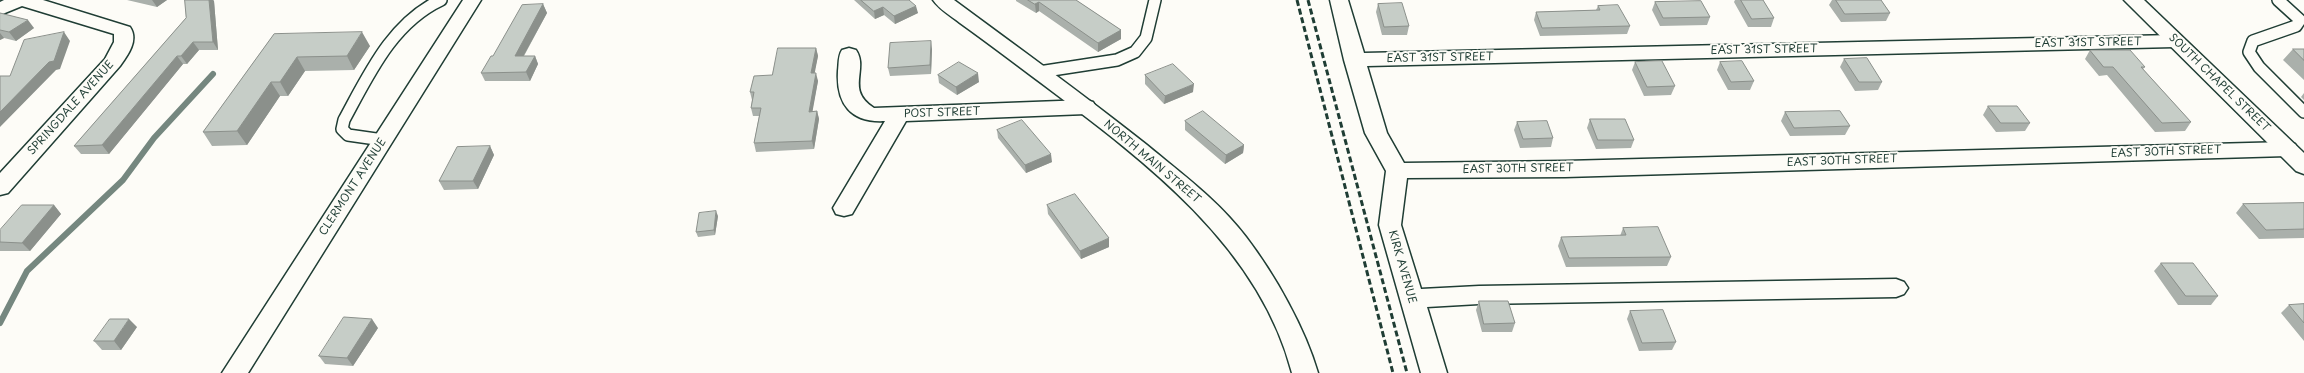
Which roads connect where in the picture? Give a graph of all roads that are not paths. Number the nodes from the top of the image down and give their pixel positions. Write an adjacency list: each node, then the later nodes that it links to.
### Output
1 (22, 0): 9 (street); 21 (street, SPRINGDALE AVENUE)
2 (441, 0): 17 (lane)
3 (472, 0): 17 (street, CLERMONT AVENUE)
4 (942, 0): 13 (street, NORTH MAIN STREET)
5 (1155, 0): 13 (lane)
6 (1339, 0): 12 (street)
7 (2133, 0): 10 (street, SOUTH CHAPEL STREET)
8 (2278, 0): 15 (lane)
9 (0, 9)
10 (2174, 41): 12 (street, EAST 31ST STREET); 18 (street, SOUTH CHAPEL STREET)
11 (849, 54): 16 (street, POST STREET)
12 (1354, 60): 20 (street)
13 (1039, 72): 14 (street, NORTH MAIN STREET)
14 (1086, 107): 16 (street, POST STREET); 26 (street, NORTH MAIN STREET)
15 (2304, 112)
16 (899, 115): 22 (street)
17 (383, 140): 25 (street, CLERMONT AVENUE)
18 (2287, 149): 19 (street, SOUTH CHAPEL STREET); 20 (street, EAST 30TH STREET)
19 (2304, 166)
20 (1397, 171): 24 (street, KIRK AVENUE)
21 (0, 187)
22 (844, 208)
23 (1896, 288): 24 (street)
24 (1412, 299): 27 (street, KIRK AVENUE)
25 (234, 373)
26 (1305, 373)
27 (1434, 373)

